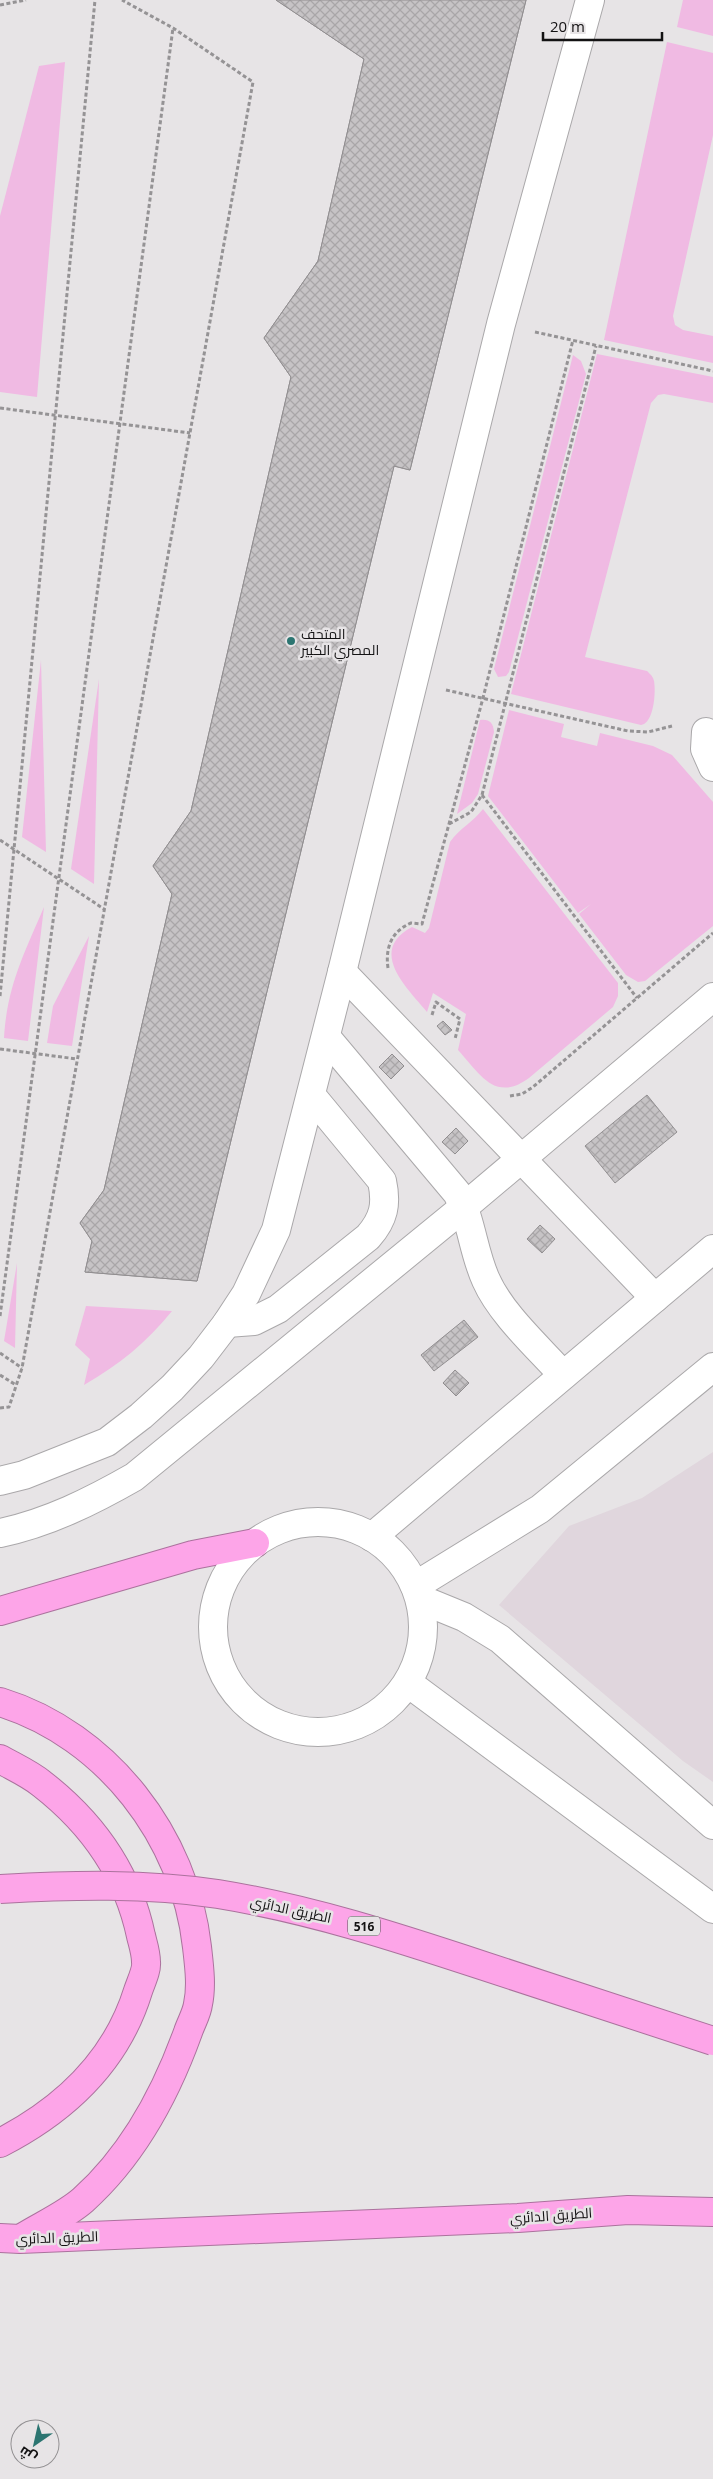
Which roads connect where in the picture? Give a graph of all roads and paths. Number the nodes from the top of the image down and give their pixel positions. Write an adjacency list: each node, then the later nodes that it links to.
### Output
1 (26, 0): 5 (path)
2 (95, 0): 12 (path)
3 (122, 0): 6 (path)
4 (590, 0): 7 (street)
5 (0, 5)
6 (173, 28): 13 (path); 14 (path)
7 (501, 324): 8 (path); 15 (street)
8 (573, 340): 9 (path); 16 (path)
9 (596, 346): 10 (path); 17 (path)
10 (713, 371)
11 (0, 408): 12 (path)
12 (55, 415): 13 (path); 24 (path)
13 (120, 424): 14 (path); 25 (path)
14 (190, 433): 26 (path)
15 (414, 682): 16 (path); 29 (street)
16 (482, 698): 17 (path); 22 (path)
17 (505, 703): 18 (path); 21 (path)
18 (675, 726)
19 (713, 736): 20 (street)
20 (713, 767)
21 (482, 795): 22 (path); 32 (path)
22 (449, 825): 28 (path)
23 (0, 840): 24 (path)
24 (14, 849): 25 (path); 30 (path)
25 (59, 878): 26 (path); 37 (path)
26 (104, 909): 38 (path)
27 (713, 933): 32 (path)
28 (389, 971)
29 (342, 972): 34 (street); 41 (street)
30 (0, 996)
31 (713, 997): 41 (street)
32 (638, 998): 40 (path)
33 (430, 1024): 35 (path)
34 (326, 1037): 39 (street); 42 (street)
35 (454, 1042)
36 (0, 1049): 37 (path)
37 (35, 1053): 38 (path); 45 (path)
38 (78, 1059): 49 (path)
39 (311, 1095): 46 (street); 46 (street)
40 (504, 1095)
41 (521, 1160): 42 (street); 44 (street)
42 (464, 1207): 51 (street); 55 (street)
43 (713, 1248): 44 (street)
44 (655, 1298): 51 (street)
45 (0, 1316)
46 (227, 1324): 54 (street)
47 (0, 1353): 49 (path)
48 (713, 1367): 58 (street)
49 (22, 1368): 52 (path)
50 (0, 1375): 52 (path)
51 (563, 1375): 56 (street)
52 (16, 1385): 53 (path)
53 (0, 1408)
54 (0, 1482)
55 (0, 1533)
56 (372, 1537): 57 (street); 58 (street)
57 (255, 1543): 59 (highway); 60 (street)
58 (417, 1593): 60 (street); 63 (street)
59 (0, 1611)
60 (408, 1683): 65 (street)
61 (0, 1702): 69 (highway)
62 (0, 1759): 67 (highway)
63 (713, 1825)
64 (0, 1889): 66 (highway, الطريق الدائري / 516, bridge)
65 (713, 1909)
66 (713, 2041)
67 (0, 2143)
68 (713, 2212): 69 (highway, الطريق الدائري)
69 (10, 2238)

